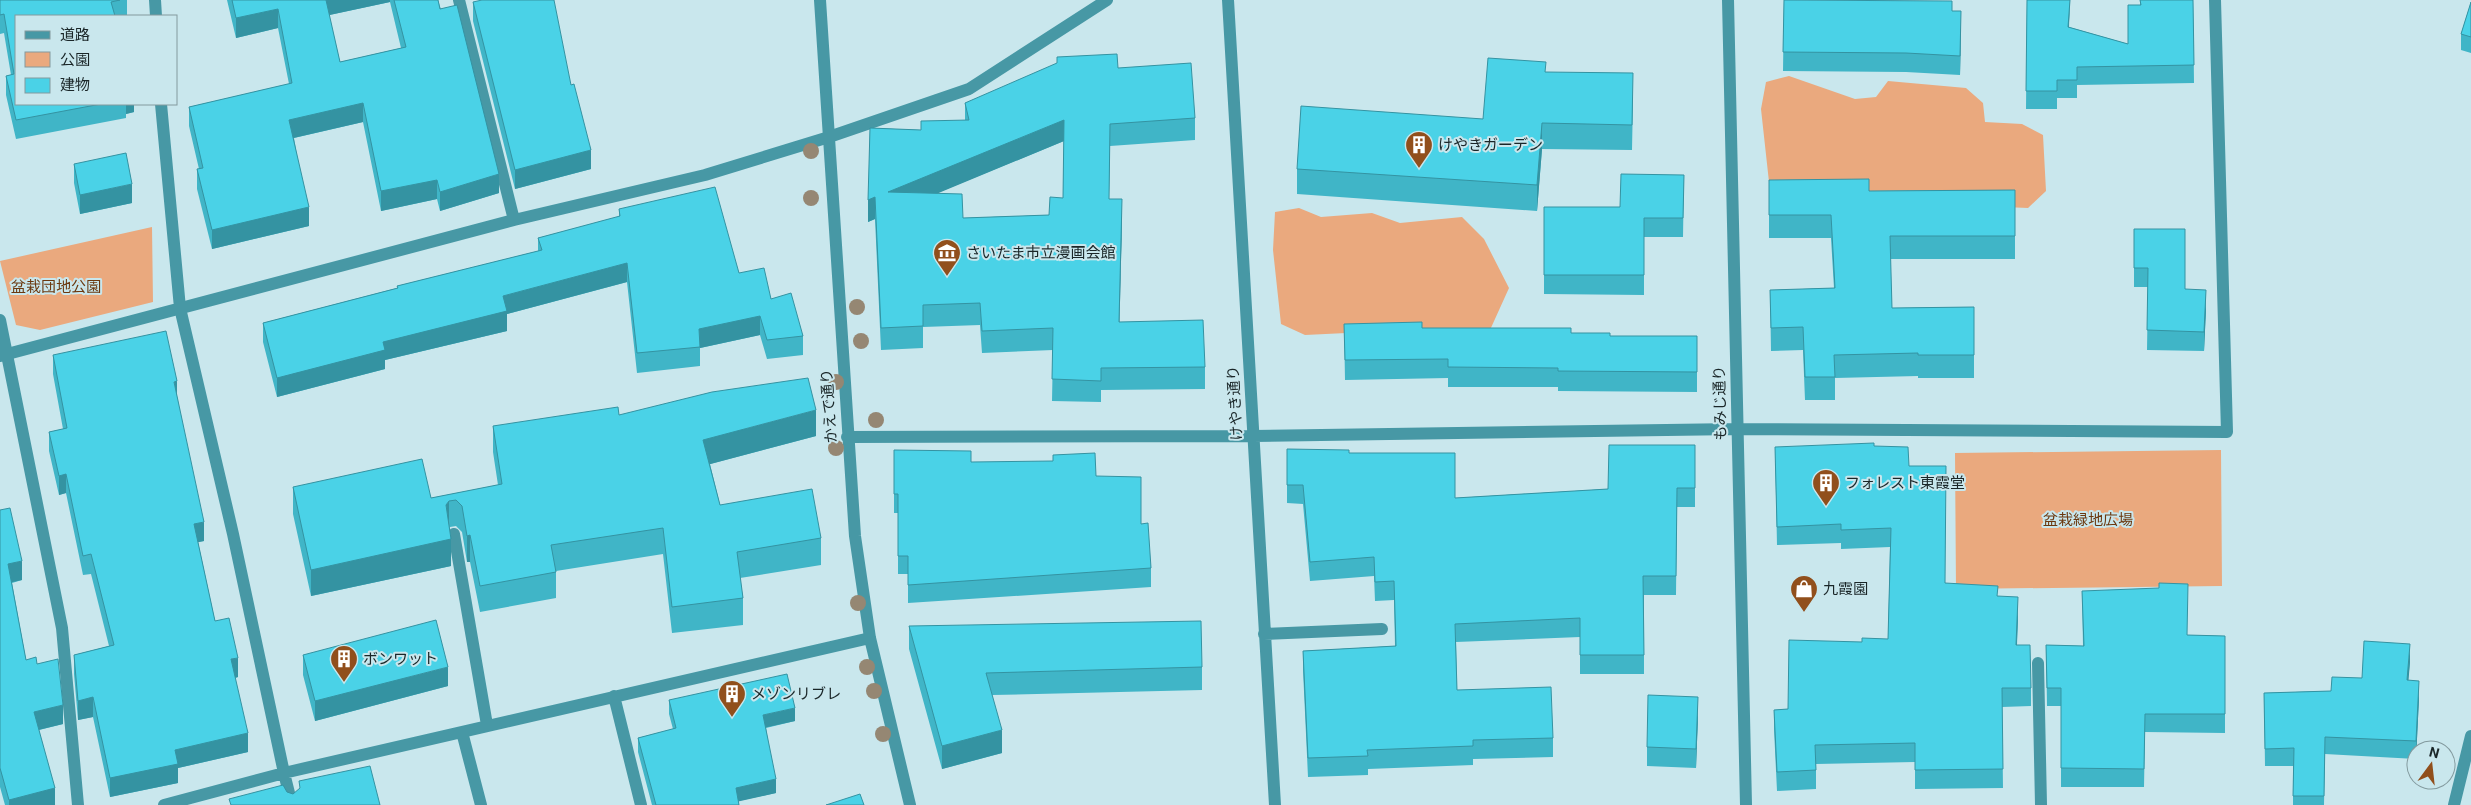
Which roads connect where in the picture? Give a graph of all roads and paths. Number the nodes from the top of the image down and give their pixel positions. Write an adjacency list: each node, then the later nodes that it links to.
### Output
1 (156, 0): 8 (street)
2 (459, 0): 11 (street)
3 (820, 0): 10 (street, かえで通り)
4 (1107, 0): 10 (street)
5 (1228, 0): 16 (street, けやき通り)
6 (1728, 0): 15 (street, もみじ通り)
7 (2215, 0): 15 (street)
8 (156, 15)
9 (161, 105): 12 (street)
10 (829, 138): 11 (street); 17 (street, かえで通り)
11 (514, 220): 12 (street)
12 (180, 308): 14 (street); 27 (street)
13 (0, 320): 14 (street)
14 (3, 355): 28 (street)
15 (1737, 429): 16 (street); 35 (street, もみじ通り)
16 (1253, 436): 17 (street); 20 (street, けやき通り)
17 (847, 437): 21 (street, かえで通り)
18 (454, 534): 24 (street)
19 (1382, 629): 20 (street)
20 (1264, 634): 34 (street, けやき通り)
21 (870, 638): 23 (street); 33 (street, かえで通り)
22 (2038, 663): 36 (street)
23 (614, 696): 24 (street); 32 (street)
24 (488, 725): 25 (street)
25 (462, 732): 27 (street); 31 (street)
26 (2471, 736): 37 (street)
27 (284, 773): 29 (street); 30 (street)
28 (78, 805)
29 (164, 805)
30 (292, 805)
31 (482, 805)
32 (641, 805)
33 (910, 805)
34 (1275, 805)
35 (1746, 805)
36 (2041, 805)
37 (2454, 805)

